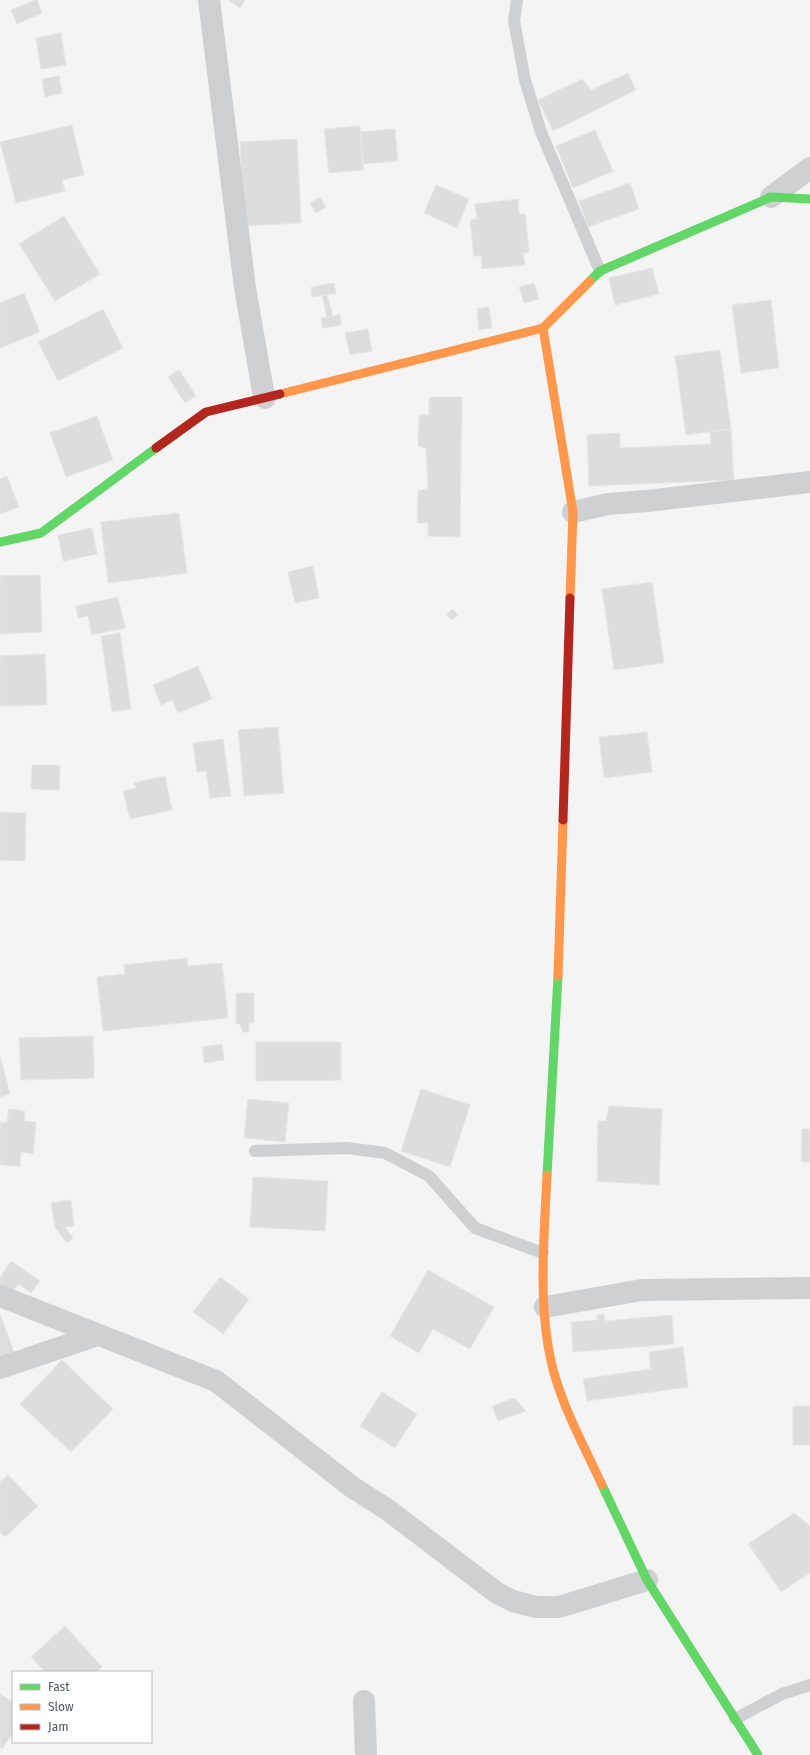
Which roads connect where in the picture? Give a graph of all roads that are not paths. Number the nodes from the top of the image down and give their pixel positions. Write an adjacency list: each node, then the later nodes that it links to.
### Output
1 (210, 0): 8 (street)
2 (517, 0): 6 (lane)
3 (810, 168): 4 (street)
4 (771, 197): 5 (street); 6 (street)
5 (810, 199)
6 (600, 271): 7 (street)
7 (543, 328): 8 (street); 10 (street)
8 (265, 398): 11 (street)
9 (810, 482): 10 (street)
10 (573, 512): 13 (street)
11 (0, 542)
12 (255, 1151): 13 (lane)
13 (543, 1253): 16 (street)
14 (810, 1288): 16 (street)
15 (0, 1296): 17 (street)
16 (545, 1307): 19 (street)
17 (97, 1335): 18 (street); 19 (street)
18 (0, 1368)
19 (647, 1580): 22 (street)
20 (810, 1685): 22 (lane)
21 (364, 1701): 23 (street)
22 (735, 1719): 24 (street)
23 (366, 1755)
24 (758, 1755)

